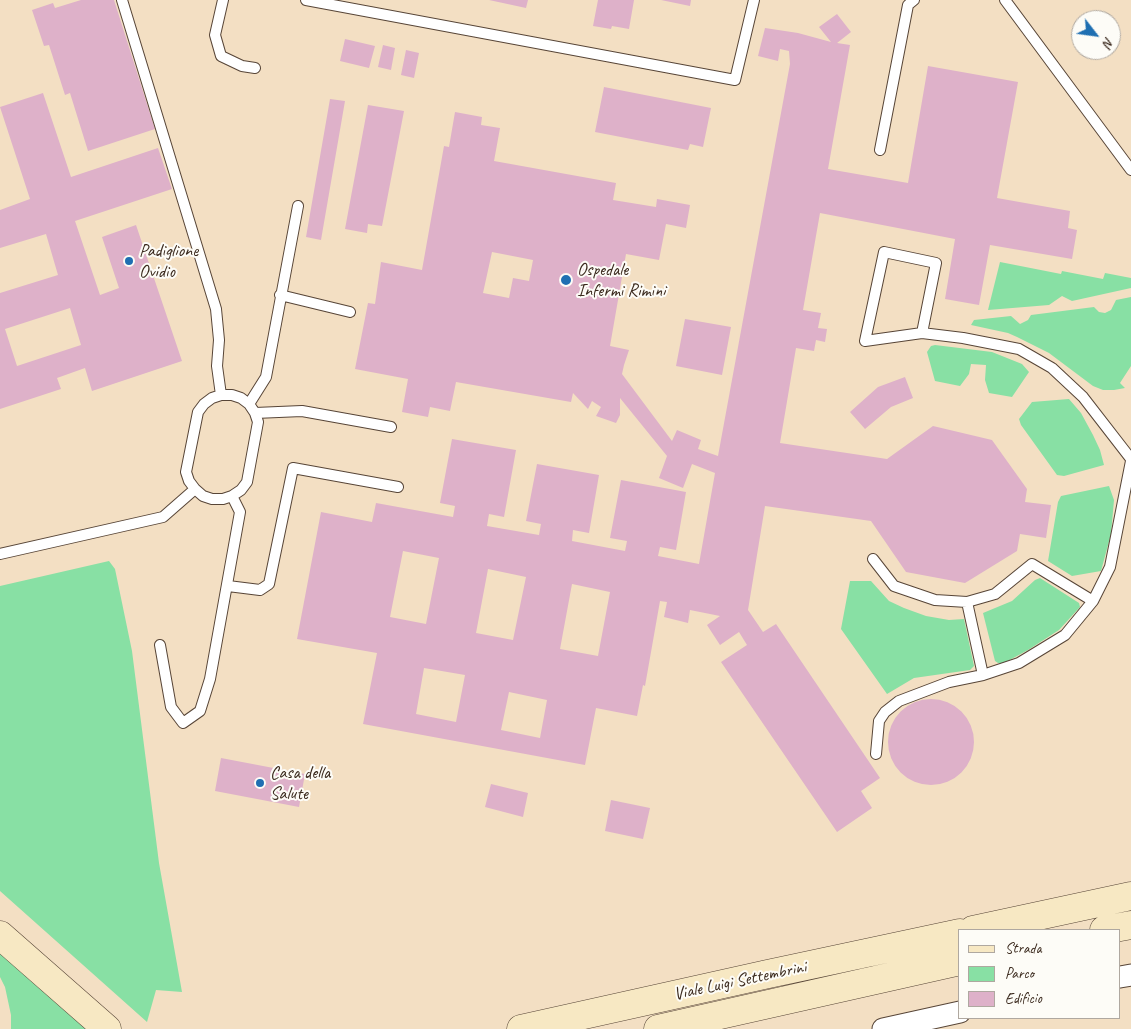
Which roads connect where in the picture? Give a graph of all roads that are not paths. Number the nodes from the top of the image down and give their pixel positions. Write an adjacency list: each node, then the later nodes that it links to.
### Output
1 (122, 0): 14 (lane)
2 (223, 0): 7 (lane)
3 (306, 0): 4 (lane)
4 (754, 0)
5 (914, 0): 8 (lane)
6 (1005, 0): 9 (lane)
7 (255, 68)
8 (880, 150)
9 (1131, 170)
10 (298, 206): 11 (lane)
11 (280, 295): 12 (lane); 15 (lane)
12 (350, 312)
13 (922, 333): 13 (lane); 17 (lane)
14 (221, 395): 15 (lane); 19 (lane)
15 (252, 408): 16 (lane); 20 (lane)
16 (391, 427)
17 (1131, 460): 24 (lane)
18 (398, 487): 23 (lane)
19 (195, 489): 20 (lane); 21 (lane)
20 (232, 496): 23 (lane)
21 (0, 554)
22 (873, 559): 25 (lane)
23 (228, 586): 26 (lane)
24 (1094, 601): 25 (lane); 27 (lane)
25 (967, 602): 27 (lane)
26 (160, 645)
27 (983, 675): 28 (lane)
28 (876, 754)
29 (1131, 896): 31 (main road)
30 (1131, 925): 32 (main road)
31 (978, 929)
32 (1109, 929)
33 (958, 934): 36 (main road, Viale Luigi Settembrini)
34 (0, 935): 38 (main road)
35 (958, 961): 36 (main road, Viale Luigi Settembrini)
36 (850, 972): 39 (main road, Viale Luigi Settembrini); 40 (main road, Viale Luigi Settembrini)
37 (958, 1012): 41 (street)
38 (107, 1029)
39 (520, 1029)
40 (658, 1029)
41 (883, 1029)

